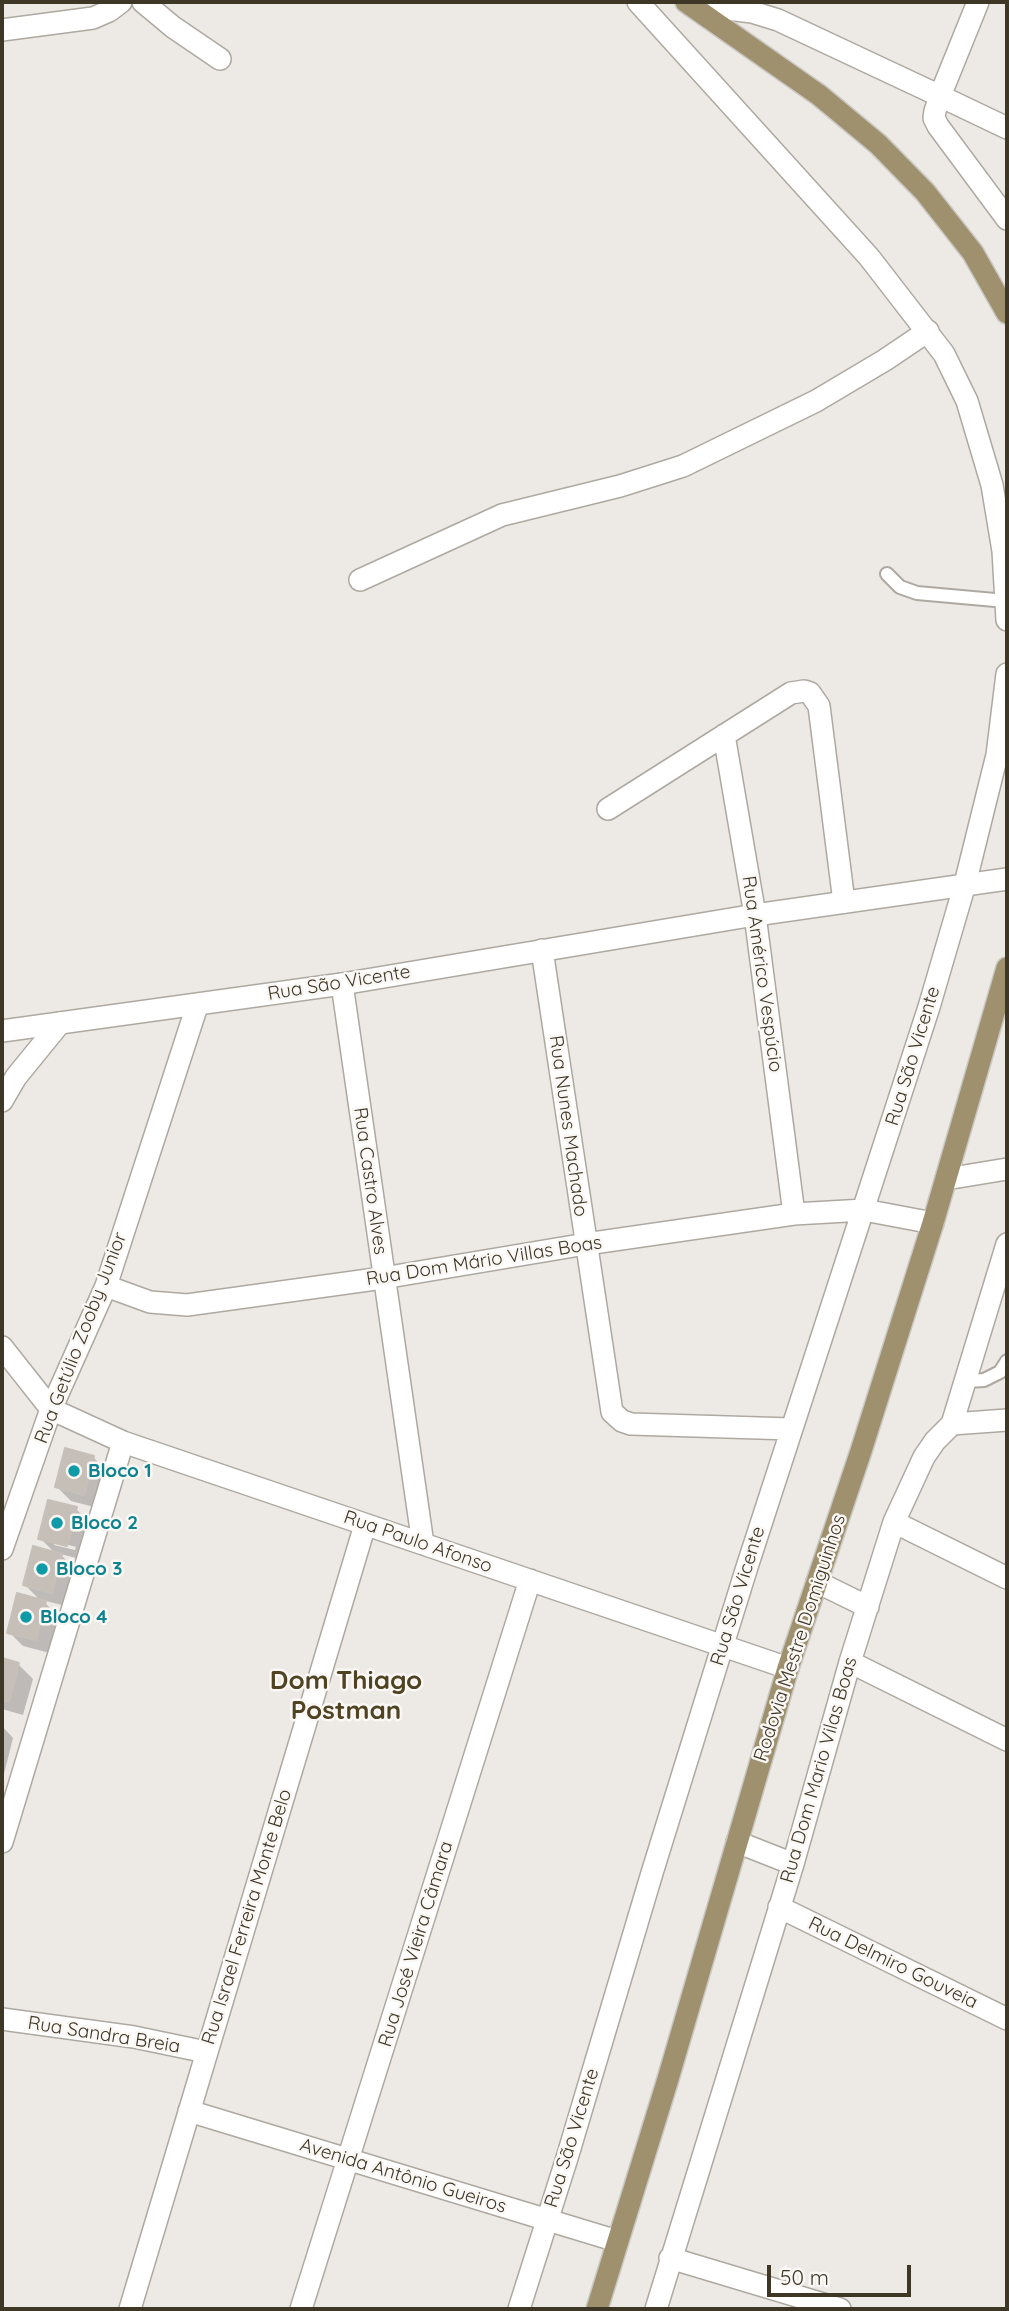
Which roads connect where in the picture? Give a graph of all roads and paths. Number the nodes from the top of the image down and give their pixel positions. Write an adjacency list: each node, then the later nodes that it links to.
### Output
1 (121, 2): 6 (street)
2 (143, 2): 7 (street)
3 (638, 2): 12 (street)
4 (978, 2): 8 (street)
5 (693, 6): 8 (street); 11 (main road)
6 (2, 30)
7 (220, 59)
8 (940, 96): 9 (street); 10 (street)
9 (1007, 128)
10 (1007, 219)
11 (1007, 313)
12 (928, 331): 13 (street); 15 (street)
13 (1005, 550): 16 (street)
14 (887, 574): 16 (lane)
15 (360, 580)
16 (1007, 610)
17 (1007, 674): 19 (street)
18 (724, 735): 20 (street); 23 (street); 24 (street, Rua Américo Vespúcio)
19 (1002, 759): 22 (street)
20 (608, 809)
21 (1007, 879): 22 (street, Rua São Vicente)
22 (965, 884): 23 (street, Rua São Vicente); 34 (street, Rua São Vicente)
23 (844, 902): 24 (street, Rua São Vicente)
24 (755, 915): 25 (street, Rua São Vicente); 35 (street, Rua Américo Vespúcio)
25 (542, 950): 27 (street, Rua São Vicente); 37 (street, Rua Nunes Machado)
26 (1006, 980): 33 (main road, Rodovia Mestre Domiguinhos)
27 (342, 984): 28 (street, Rua São Vicente); 39 (street, Rua Castro Alves)
28 (197, 1006): 29 (street, Rua São Vicente); 40 (street, Rua Getúlio Zooby Junior)
29 (60, 1023): 30 (street, Rua São Vicente); 31 (street)
30 (2, 1031)
31 (2, 1101)
32 (1007, 1169): 33 (street)
33 (946, 1179): 36 (main road, Rodovia Mestre Domiguinhos)
34 (864, 1210): 35 (street, Rua Dom Mário Villas Boas); 36 (street, Rua Dom Mário Villas Boas); 47 (street, Rua São Vicente)
35 (794, 1214): 37 (street, Rua Dom Mário Villas Boas)
36 (933, 1223): 55 (main road, Rodovia Mestre Domiguinhos)
37 (586, 1244): 39 (street, Rua Dom Mário Villas Boas); 47 (street, Rua Nunes Machado)
38 (1007, 1244): 43 (street, Rua Dom Mario Vilas Boas)
39 (383, 1278): 40 (street, Rua Dom Mário Villas Boas); 51 (street, Rua Castro Alves)
40 (106, 1286): 44 (street, Rua Getúlio Zooby Junior)
41 (2, 1347): 44 (street)
42 (1007, 1361): 43 (lane)
43 (967, 1381): 46 (street, Rua Dom Mario Vilas Boas)
44 (51, 1409): 48 (street, Rua Paulo Afonso); 52 (street, Rua Getúlio Zooby Junior)
45 (1007, 1420): 46 (street)
46 (952, 1424): 49 (street, Rua Dom Mario Vilas Boas)
47 (792, 1429): 57 (street, Rua São Vicente)
48 (123, 1442): 50 (street, Rua Paulo Afonso); 61 (street)
49 (894, 1522): 53 (street); 56 (street, Rua Dom Mario Vilas Boas)
50 (365, 1525): 51 (street, Rua Paulo Afonso); 67 (street, Rua Israel Ferreira Monte Belo)
51 (423, 1544): 54 (street, Rua Paulo Afonso)
52 (2, 1549)
53 (1007, 1578)
54 (530, 1580): 57 (street, Rua Paulo Afonso); 69 (street, Rua José Vieira Câmara)
55 (817, 1582): 56 (street); 59 (main road, Rodovia Mestre Domiguinhos)
56 (868, 1607): 58 (street, Rua Dom Mario Vilas Boas)
57 (723, 1644): 59 (street, Rua Paulo Afonso); 70 (street, Rua São Vicente)
58 (850, 1662): 60 (street); 63 (street, Rua Dom Mario Vilas Boas)
59 (788, 1668): 62 (main road, Rodovia Mestre Domiguinhos)
60 (1007, 1741)
61 (2, 1842)
62 (737, 1842): 63 (street); 71 (main road, Rodovia Mestre Domiguinhos)
63 (793, 1864): 64 (street, Rua Dom Mario Vilas Boas)
64 (779, 1907): 66 (street, Rua Delmiro Gouveia); 72 (street, Rua Dom Mario Vilas Boas)
65 (2, 2019): 67 (street, Rua Sandra Breia)
66 (1007, 2019)
67 (206, 2052): 68 (street, Rua Israel Ferreira Monte Belo)
68 (190, 2111): 69 (street, Avenida Antônio Gueiros); 73 (street, Rua Israel Ferreira Monte Belo)
69 (348, 2159): 70 (street, Avenida Antônio Gueiros); 74 (street, Rua José Vieira Câmara)
70 (547, 2220): 71 (street, Avenida Antônio Gueiros); 75 (street, Rua São Vicente)
71 (617, 2241): 76 (main road, Rodovia Mestre Domiguinhos)
72 (670, 2258): 77 (street, Rua Dom Mario Vilas Boas); 78 (street)
73 (130, 2309)
74 (301, 2309)
75 (519, 2309)
76 (597, 2309)
77 (656, 2309)
78 (840, 2309)

